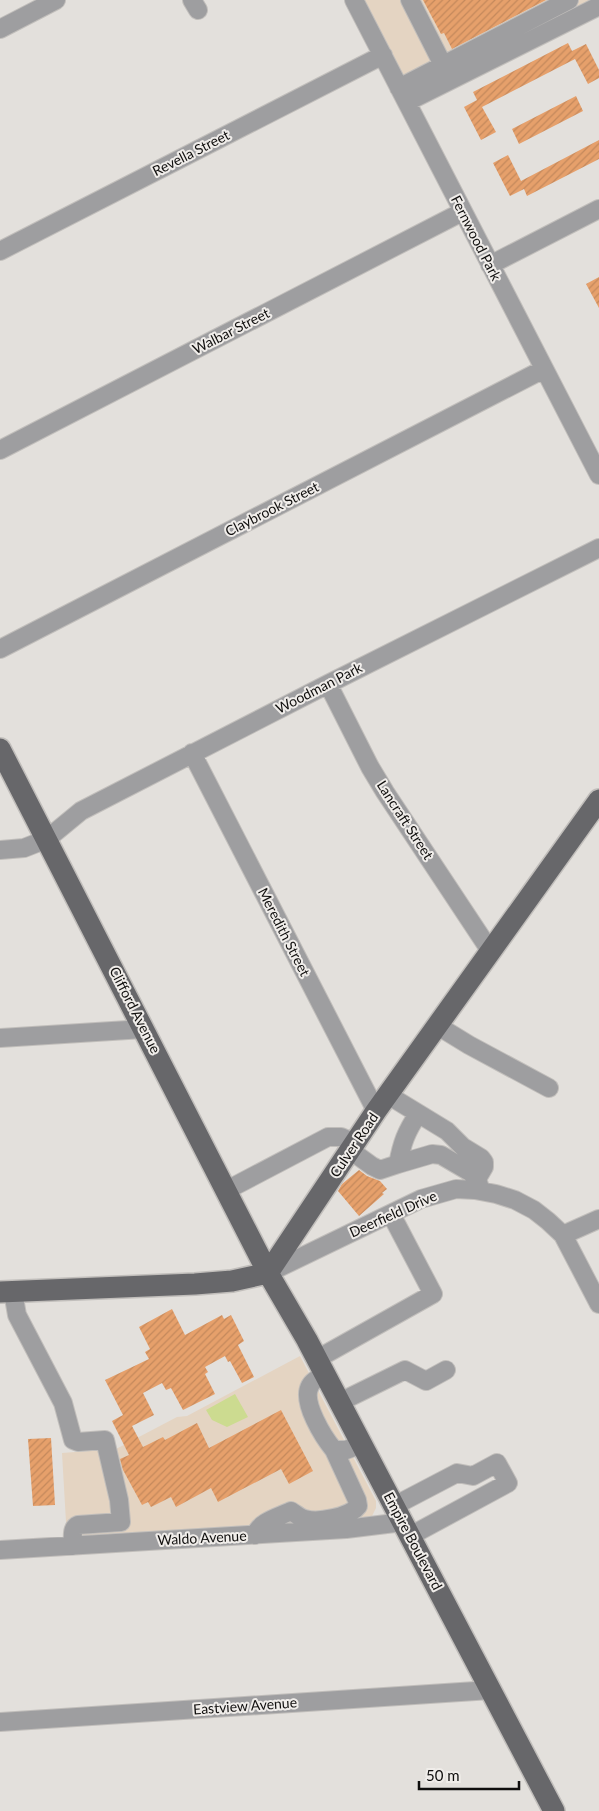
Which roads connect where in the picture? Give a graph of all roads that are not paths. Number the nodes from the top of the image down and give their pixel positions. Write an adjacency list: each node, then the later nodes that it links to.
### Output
1 (56, 0): 6 (street)
2 (354, 0): 7 (street, Fernwood Park)
3 (410, 0): 8 (street)
4 (568, 0): 8 (street)
5 (599, 6): 9 (street)
6 (0, 29)
7 (382, 55): 9 (street, Fernwood Park); 12 (street, Revella Street)
8 (443, 65): 9 (street)
9 (403, 95): 11 (street, Fernwood Park)
10 (599, 210): 13 (street)
11 (462, 212): 13 (street, Fernwood Park); 15 (street, Walbar Street)
12 (0, 251)
13 (490, 265): 14 (street, Fernwood Park)
14 (544, 368): 16 (street, Fernwood Park); 18 (street, Claybrook Street)
15 (0, 450)
16 (599, 475)
17 (599, 548): 19 (street, Woodman Park)
18 (0, 649)
19 (328, 684): 21 (street, Woodman Park); 25 (street, Lancraft Street)
20 (0, 749): 23 (main road, Clifford Avenue)
21 (192, 753): 23 (street, Woodman Park); 30 (street, Meredith Street)
22 (599, 800): 25 (main road, Culver Road)
23 (47, 839): 24 (street, Woodman Park); 27 (main road, Clifford Avenue)
24 (0, 850)
25 (491, 952): 26 (main road, Culver Road)
26 (438, 1026): 29 (street); 30 (main road, Culver Road)
27 (144, 1029): 28 (street); 35 (main road, Clifford Avenue)
28 (0, 1038)
29 (549, 1088)
30 (382, 1103): 31 (street); 32 (main road, Culver Road)
31 (418, 1114): 33 (street); 34 (street)
32 (353, 1147): 33 (street); 35 (street); 40 (main road, Culver Road)
33 (398, 1164): 34 (street)
34 (479, 1185): 36 (street, Deerfield Drive); 39 (street, Deerfield Drive)
35 (227, 1190): 40 (main road, Clifford Avenue)
36 (390, 1214): 40 (street, Deerfield Drive); 43 (street)
37 (599, 1219): 39 (street)
38 (599, 1233): 39 (street)
39 (563, 1235): 42 (street)
40 (268, 1273): 41 (main road); 43 (main road, Empire Boulevard)
41 (7, 1292): 49 (street)
42 (599, 1304)
43 (321, 1367): 45 (main road, Empire Boulevard); 47 (street)
44 (446, 1370): 45 (street)
45 (340, 1402): 46 (main road, Empire Boulevard)
46 (362, 1444): 47 (street); 48 (main road, Empire Boulevard)
47 (334, 1450): 50 (street)
48 (402, 1521): 48 (street); 50 (street, Waldo Avenue); 54 (main road, Empire Boulevard)
49 (121, 1522): 51 (street); 52 (street)
50 (342, 1523): 51 (street, Waldo Avenue)
51 (123, 1543): 52 (street, Waldo Avenue)
52 (74, 1546): 53 (street, Waldo Avenue)
53 (0, 1550)
54 (491, 1690): 55 (street, Eastview Avenue); 56 (main road, Empire Boulevard)
55 (0, 1722)
56 (554, 1811)

